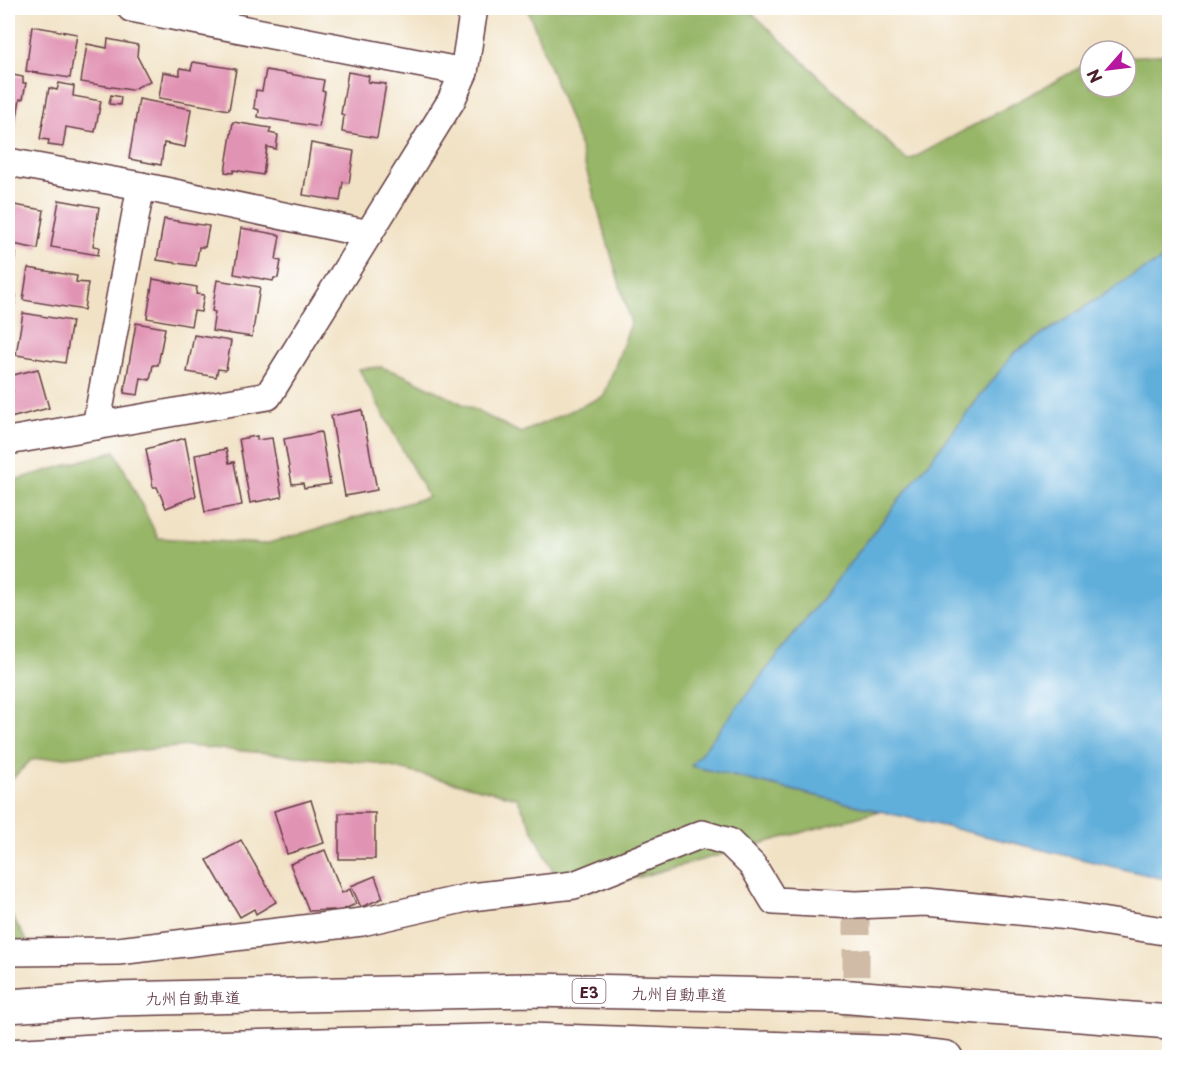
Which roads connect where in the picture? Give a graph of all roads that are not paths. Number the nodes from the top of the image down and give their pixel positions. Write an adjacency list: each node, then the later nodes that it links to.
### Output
1 (131, 8): 3 (street)
2 (474, 8): 3 (street)
3 (464, 72): 6 (street)
4 (8, 162): 5 (street)
5 (141, 186): 6 (street); 7 (street)
6 (369, 234): 7 (street)
7 (96, 426): 8 (street)
8 (8, 441)
9 (1170, 932): 10 (street)
10 (8, 952)
11 (8, 1006): 12 (highway, 九州自動車道 / E3)
12 (1170, 1022)
13 (8, 1056): 14 (highway)
14 (946, 1058)

